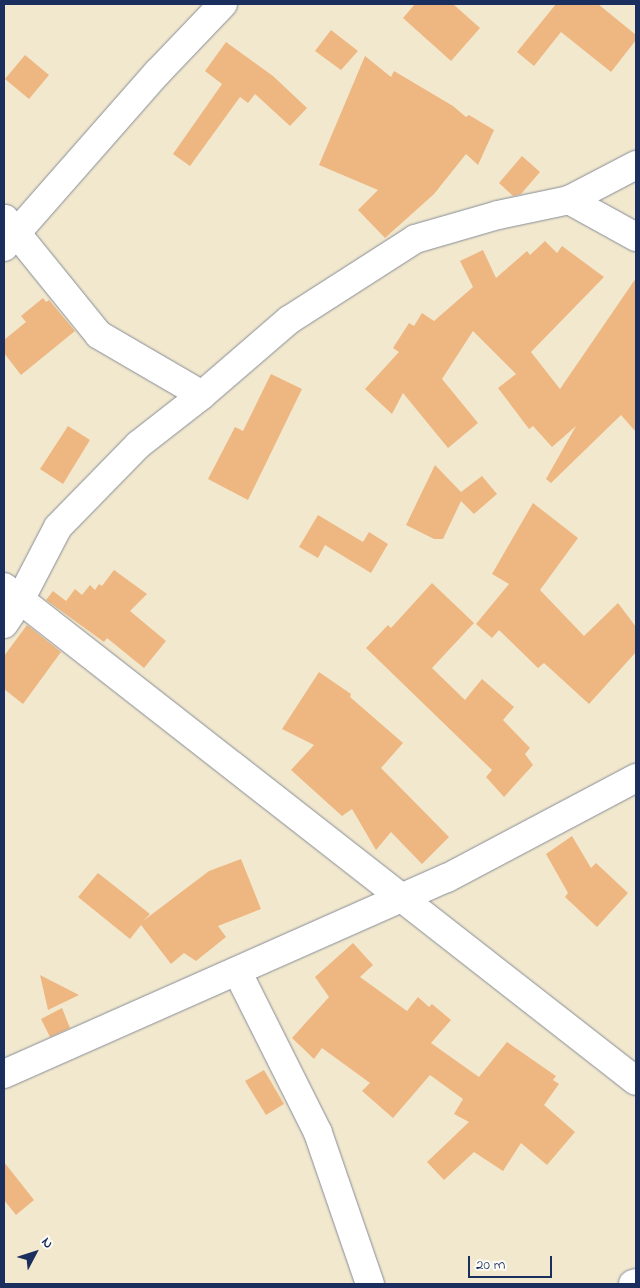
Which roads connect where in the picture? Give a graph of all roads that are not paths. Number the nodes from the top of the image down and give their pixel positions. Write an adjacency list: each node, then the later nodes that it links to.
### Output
1 (223, 4): 4 (street)
2 (636, 165): 3 (street)
3 (569, 200): 5 (street); 6 (street)
4 (8, 232): 6 (street)
5 (636, 237)
6 (202, 395): 7 (street)
7 (12, 593): 8 (street); 10 (street)
8 (4, 624)
9 (636, 778): 10 (street)
10 (399, 898): 11 (street); 13 (street)
11 (237, 971): 12 (street); 14 (street)
12 (4, 1074)
13 (636, 1081)
14 (370, 1284)

